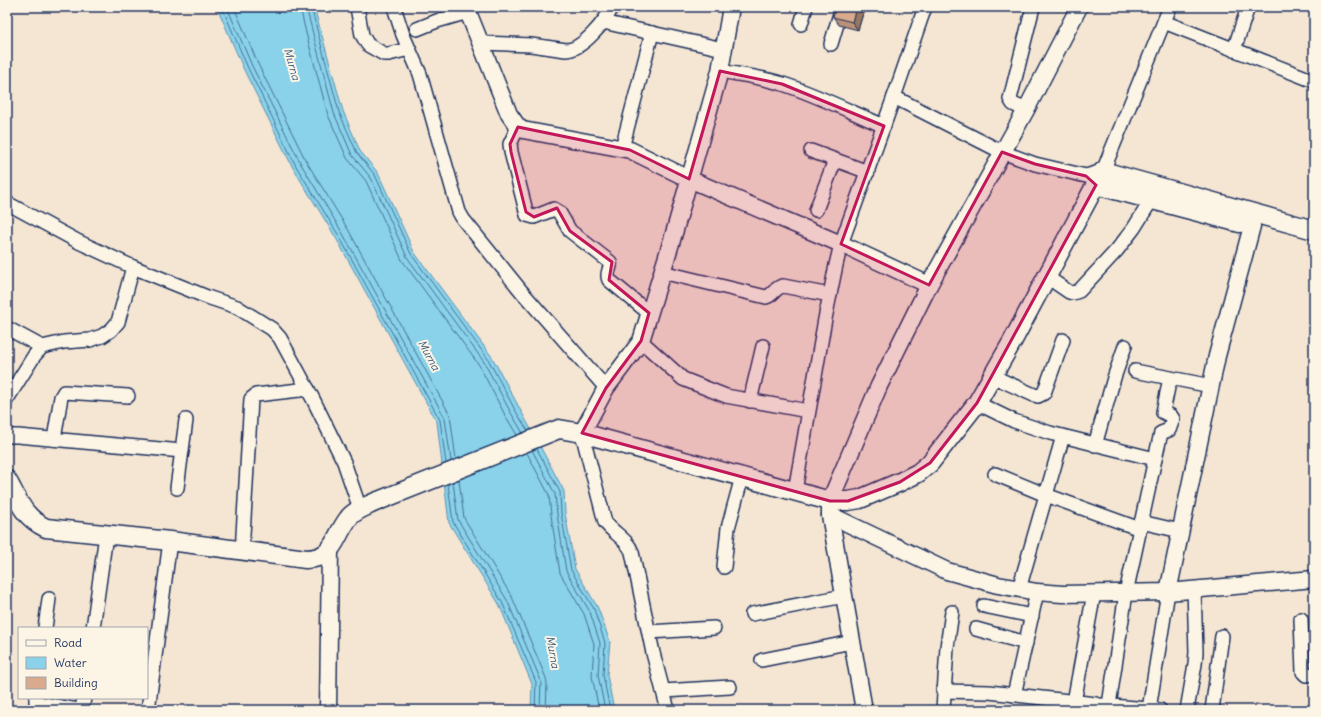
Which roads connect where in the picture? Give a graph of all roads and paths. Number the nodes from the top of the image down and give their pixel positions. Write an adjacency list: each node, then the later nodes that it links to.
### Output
1 (357, 7): 20 (street)
2 (394, 7): 20 (street)
3 (612, 7): 13 (street)
4 (731, 7): 21 (street)
5 (806, 7): 15 (street)
6 (842, 7): 19 (street)
7 (925, 7): 25 (street)
8 (1033, 7): 26 (street)
9 (1079, 7): 26 (street)
10 (1170, 7): 14 (street)
11 (1248, 7): 22 (street)
12 (467, 10): 16 (street); 18 (street)
13 (603, 22): 17 (street); 18 (street)
14 (1164, 22): 22 (street); 34 (street)
15 (801, 24)
16 (417, 29)
17 (652, 33): 21 (street); 29 (street)
18 (481, 43): 28 (street)
19 (831, 44)
20 (409, 49): 59 (street)
21 (724, 49): 23 (street)
22 (1234, 50): 24 (street)
23 (720, 71): 27 (street); 35 (street)
24 (1314, 80)
25 (894, 97): 27 (street); 31 (street)
26 (1026, 110): 31 (street)
27 (884, 126): 33 (street)
28 (518, 127): 29 (street); 48 (street)
29 (622, 148): 35 (street)
30 (811, 151): 32 (street)
31 (1002, 152): 34 (street); 46 (street)
32 (835, 160): 33 (street); 38 (street)
33 (868, 172): 42 (street)
34 (1095, 177): 36 (main road); 40 (main road); 45 (main road)
35 (689, 179): 42 (street); 44 (street)
36 (1152, 200): 39 (main road); 45 (street)
37 (7, 203): 43 (street)
38 (816, 210)
39 (1252, 226): 41 (main road); 58 (street)
40 (1314, 230)
41 (1314, 242)
42 (841, 244): 46 (street); 47 (street)
43 (133, 267): 54 (street); 60 (street)
44 (662, 272): 47 (street); 48 (street)
45 (1047, 277): 56 (main road)
46 (929, 285): 80 (street)
47 (830, 295): 65 (street)
48 (649, 313): 51 (street)
49 (7, 328): 54 (street)
50 (1063, 340): 56 (street)
51 (641, 341): 59 (street); 63 (street)
52 (763, 346): 63 (street)
53 (1125, 346): 71 (street)
54 (42, 347): 62 (street)
55 (1135, 370): 57 (street)
56 (992, 376): 64 (main road)
57 (1170, 378): 58 (street); 73 (street)
58 (1211, 386): 83 (street)
59 (606, 388): 67 (street)
60 (308, 389): 81 (street); 87 (street)
61 (128, 396): 70 (street)
62 (7, 399)
63 (750, 401): 65 (street)
64 (977, 403): 69 (street); 80 (main road)
65 (808, 412): 78 (street)
66 (186, 420): 72 (street)
67 (582, 433): 75 (main road); 81 (main road); 107 (street)
68 (7, 436): 70 (street)
69 (1064, 436): 71 (street); 79 (street)
70 (54, 439): 72 (street)
71 (1095, 445): 73 (street)
72 (182, 451): 77 (street)
73 (1155, 459): 82 (street)
74 (995, 474): 79 (street)
75 (742, 477): 78 (main road); 88 (street)
76 (7, 480): 84 (main road)
77 (177, 488)
78 (795, 491): 80 (main road)
79 (1046, 495): 82 (street); 90 (street)
80 (830, 508): 90 (street); 96 (street)
81 (360, 509): 86 (main road)
82 (1140, 525): 83 (street); 93 (street)
83 (1180, 531): 94 (street)
84 (106, 535): 85 (main road); 104 (street)
85 (170, 541): 87 (main road); 125 (street)
86 (330, 550): 87 (main road); 126 (street)
87 (242, 552)
88 (724, 567)
89 (1314, 579): 91 (street)
90 (1019, 589): 92 (street)
91 (1194, 590): 94 (street); 130 (street)
92 (1037, 592): 95 (street); 101 (street)
93 (1126, 592): 94 (street); 95 (street); 120 (street)
94 (1168, 592): 122 (street)
95 (1094, 593): 119 (street)
96 (844, 596): 100 (street); 109 (street)
97 (49, 599): 103 (street)
98 (984, 606): 101 (street)
99 (952, 612): 115 (street)
100 (752, 614)
101 (1032, 616): 110 (street)
102 (1301, 619): 112 (street)
103 (45, 627)
104 (93, 627)
105 (714, 628): 107 (street)
106 (976, 629): 110 (street)
107 (649, 632): 114 (street)
108 (1222, 636): 131 (street)
109 (852, 642): 111 (street); 128 (street)
110 (1026, 643): 116 (street)
111 (762, 660)
112 (1314, 674)
113 (730, 687): 114 (street)
114 (662, 691): 127 (street)
115 (943, 691): 116 (street); 129 (street)
116 (1014, 695): 119 (street)
117 (36, 699): 123 (street)
118 (84, 699): 124 (street)
119 (1066, 704): 120 (street)
120 (1100, 707): 121 (street)
121 (1128, 708): 122 (street)
122 (1154, 709)
123 (78, 710)
124 (82, 710)
125 (148, 710)
126 (328, 710)
127 (668, 710)
128 (864, 710)
129 (943, 710)
130 (1187, 710)
131 (1212, 710)

